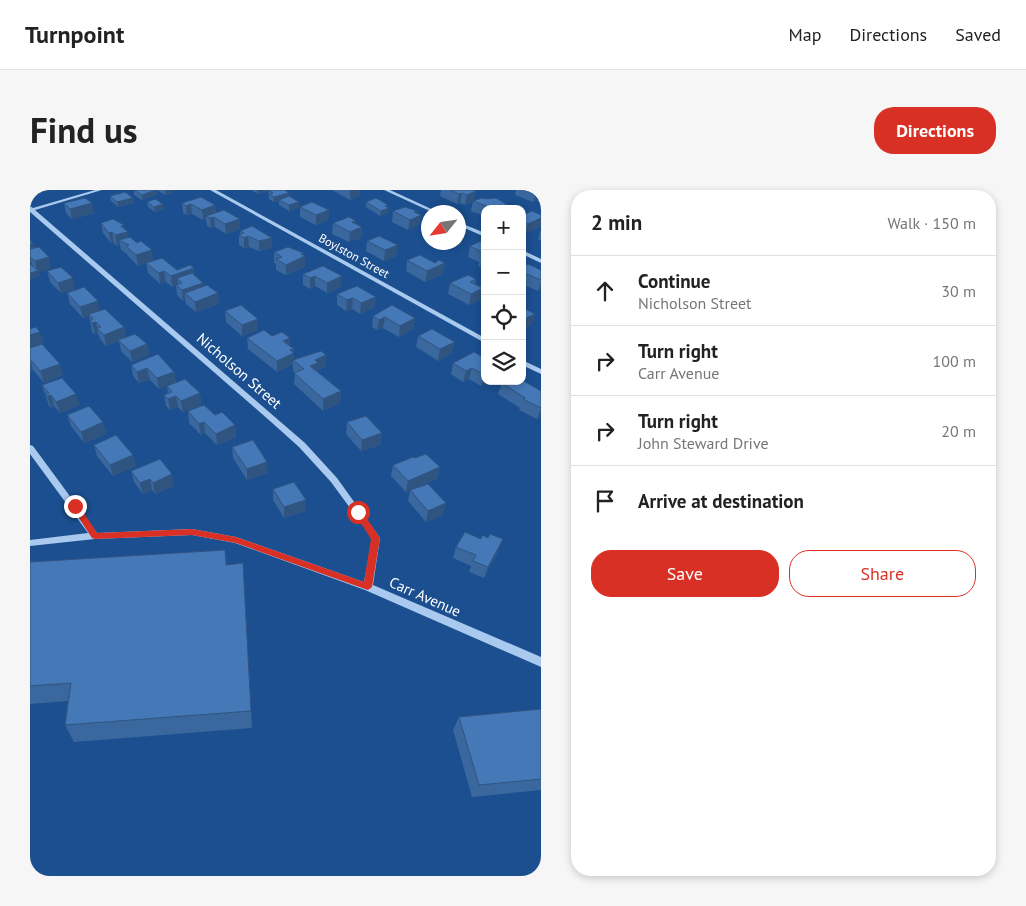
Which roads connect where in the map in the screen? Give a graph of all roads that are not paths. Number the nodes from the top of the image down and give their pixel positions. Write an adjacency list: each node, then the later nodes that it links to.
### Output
1 (100, 190): 5 (street)
2 (212, 190): 10 (street, Boylston Street)
3 (386, 190): 4 (street)
4 (421, 206)
5 (31, 209): 16 (street, Nicholson Street)
6 (466, 227): 7 (street)
7 (481, 233)
8 (526, 254): 9 (street)
9 (541, 261)
10 (483, 340)
11 (526, 364): 12 (street)
12 (541, 372)
13 (30, 448): 14 (street)
14 (95, 536): 15 (street, Carr Avenue); 16 (street, Carr Avenue)
15 (30, 543)
16 (368, 587): 17 (street, Carr Avenue)
17 (541, 662)

